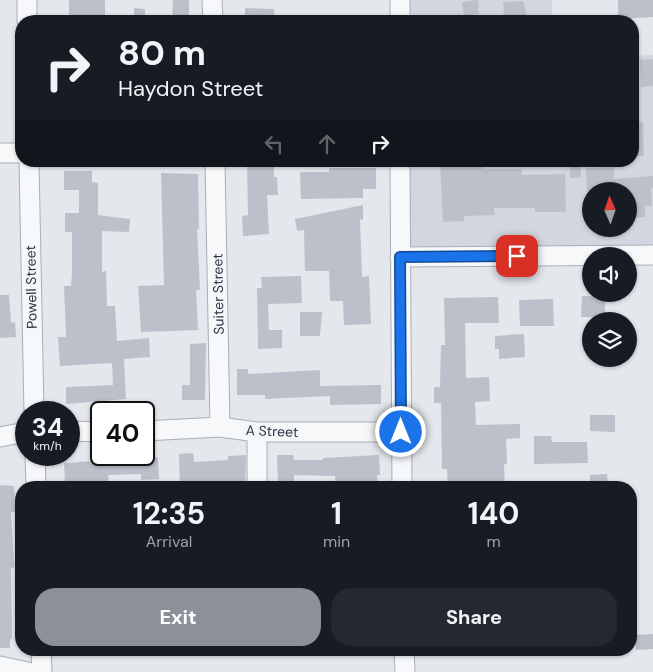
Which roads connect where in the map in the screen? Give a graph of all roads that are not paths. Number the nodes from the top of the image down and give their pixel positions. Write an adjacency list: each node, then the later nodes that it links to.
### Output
1 (27, 0): 4 (street)
2 (212, 0): 5 (street)
3 (400, 0): 6 (street)
4 (27, 15)
5 (213, 15)
6 (400, 15)
7 (0, 153): 8 (street)
8 (15, 153)
9 (29, 167): 14 (street, Powell Street)
10 (215, 167): 15 (street, Suiter Street)
11 (400, 167): 13 (street)
12 (653, 255): 13 (street)
13 (400, 257): 18 (street)
14 (34, 401)
15 (220, 427): 16 (street, A Street); 17 (street, A Street)
16 (155, 430)
17 (256, 432): 18 (street, A Street); 23 (street)
18 (401, 432): 24 (street)
19 (15, 434): 20 (street)
20 (0, 437)
21 (35, 466): 22 (street)
22 (36, 481)
23 (257, 481)
24 (402, 481)
25 (41, 656): 29 (street)
26 (404, 656): 30 (street)
27 (0, 666): 28 (street)
28 (28, 672)
29 (42, 672)
30 (405, 672)

